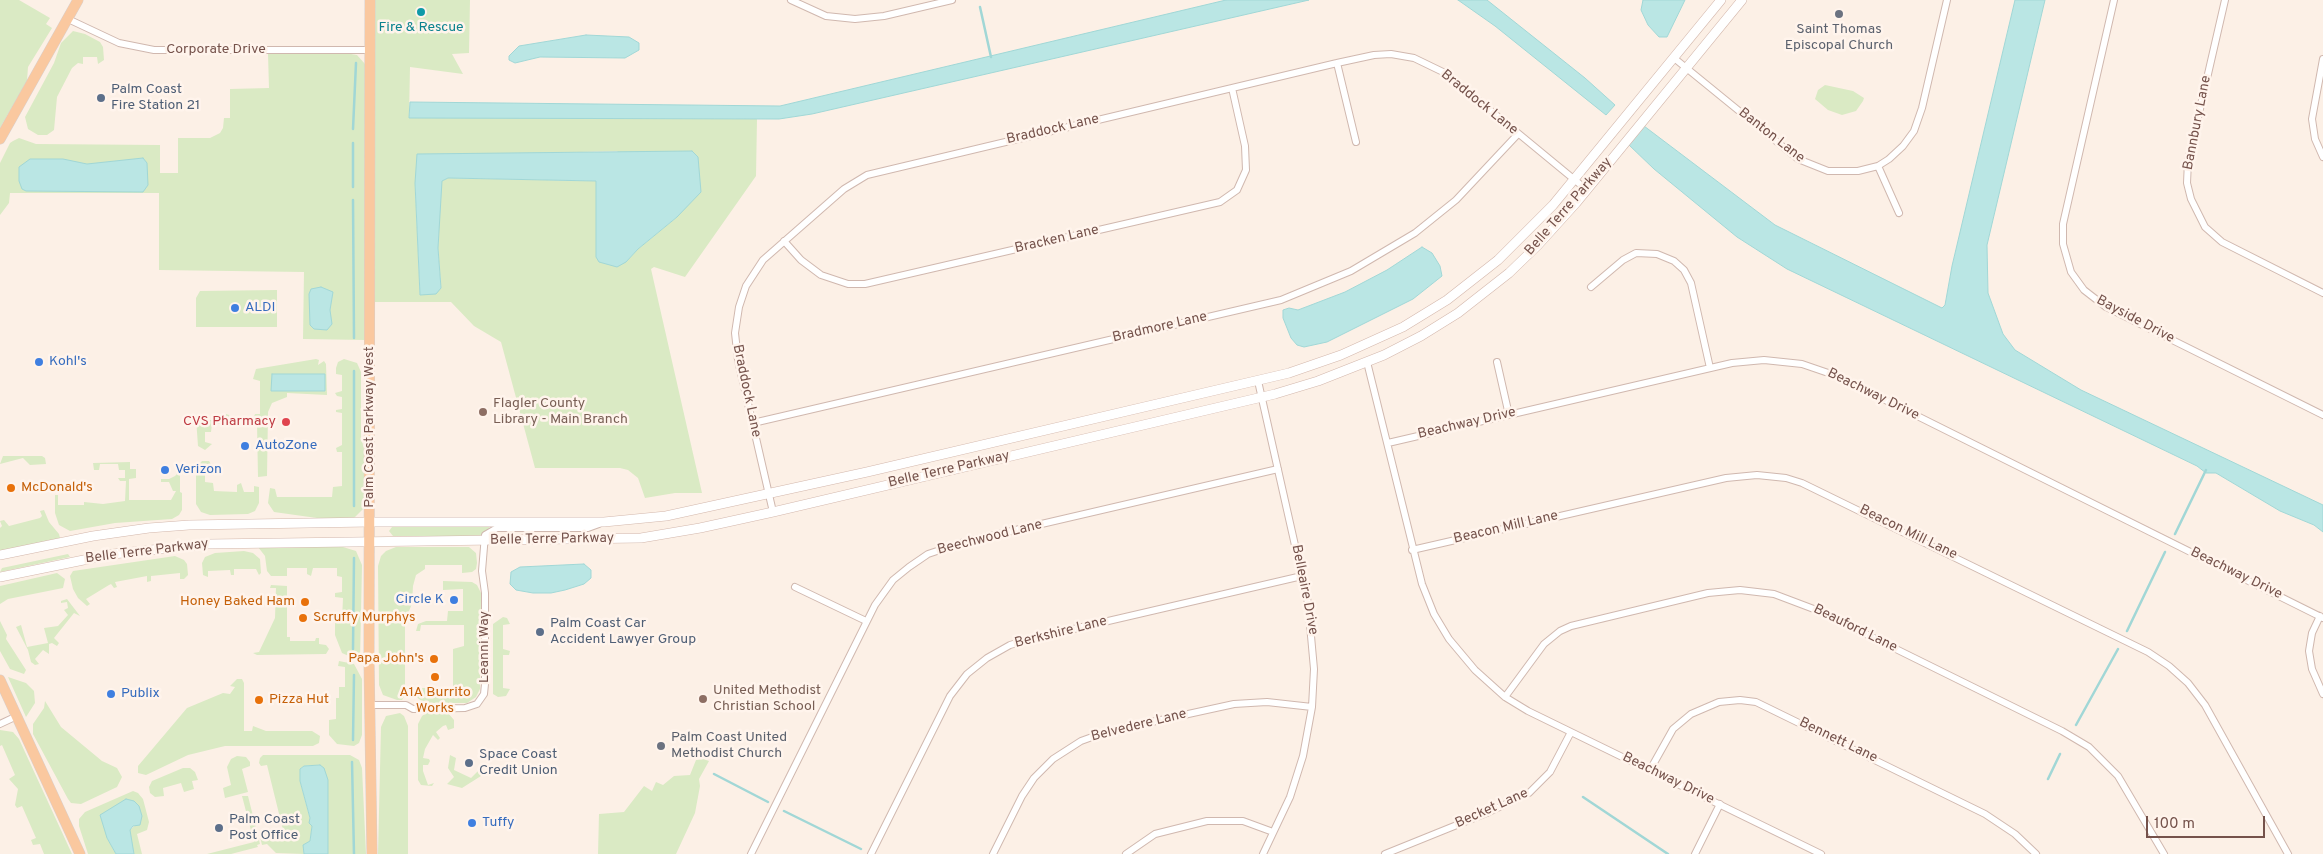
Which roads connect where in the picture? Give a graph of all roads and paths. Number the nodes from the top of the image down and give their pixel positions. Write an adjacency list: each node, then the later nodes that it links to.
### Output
1 (78, 0): 10 (main road)
2 (370, 0): 11 (main road, Palm Coast Parkway West)
3 (791, 0): 4 (street)
4 (952, 0)
5 (1721, 0): 12 (main road, Belle Terre Parkway)
6 (1742, 0): 15 (main road, Belle Terre Parkway)
7 (1946, 0): 21 (street, Banton Lane)
8 (2114, 0): 34 (street, Bayside Drive)
9 (2225, 0): 27 (street, Bannbury Lane)
10 (68, 19): 11 (street, Corporate Drive); 18 (main road)
11 (370, 50): 40 (main road, Palm Coast Parkway West)
12 (1674, 58): 15 (street, Banton Lane); 22 (main road, Belle Terre Parkway)
13 (2323, 59): 20 (street)
14 (1337, 63): 16 (street, Braddock Lane); 17 (street, Braddock Lane); 19 (street)
15 (1687, 69): 21 (street, Banton Lane); 23 (main road, Belle Terre Parkway)
16 (1232, 88): 25 (street, Braddock Lane); 25 (street, Bracken Lane)
17 (1518, 134): 22 (street, Braddock Lane); 35 (street, Bradmore Lane)
18 (0, 139)
19 (1356, 142)
20 (2323, 157)
21 (1878, 166): 24 (street)
22 (1574, 179): 23 (street, Braddock Lane); 31 (main road, Belle Terre Parkway)
23 (1587, 190): 28 (main road, Belle Terre Parkway)
24 (1899, 213)
25 (784, 241): 35 (street, Braddock Lane)
26 (1591, 287): 30 (street)
27 (2323, 293)
28 (1367, 362): 32 (main road, Belle Terre Parkway); 36 (street, Beachway Drive)
29 (1497, 362): 33 (street)
30 (1710, 368): 33 (street, Beachway Drive); 49 (street, Beachway Drive)
31 (1258, 381): 32 (street, Belleaire Drive); 38 (main road, Belle Terre Parkway)
32 (1262, 396): 37 (street, Belleaire Drive); 39 (main road, Belle Terre Parkway)
33 (1509, 415): 36 (street, Beachway Drive)
34 (2323, 415)
35 (753, 423): 38 (street, Braddock Lane)
36 (1388, 443): 44 (street, Beachway Drive)
37 (1278, 469): 46 (street, Belleaire Drive); 50 (street, Beechwood Lane)
38 (769, 494): 39 (street, Braddock Lane); 41 (main road, Belle Terre Parkway)
39 (773, 512): 42 (main road, Belle Terre Parkway)
40 (370, 522): 41 (main road, Belle Terre Parkway); 43 (main road, Palm Coast Parkway West); 45 (main road, Belle Terre Parkway)
41 (604, 522): 42 (street)
42 (483, 540): 43 (main road, Belle Terre Parkway); 54 (street, Leanni Way)
43 (370, 541): 47 (main road, Belle Terre Parkway); 54 (main road, Palm Coast Parkway West)
44 (1412, 550): 53 (street, Beachway Drive); 74 (street, Beacon Mill Lane)
45 (0, 555)
46 (1302, 576): 55 (street, Belleaire Drive); 65 (street, Berkshire Lane)
47 (0, 577)
48 (795, 587): 50 (street)
49 (2321, 617): 52 (street)
50 (866, 621): 64 (street, Beechwood Lane)
51 (0, 680): 56 (main road)
52 (2323, 694)
53 (1505, 697): 58 (street, Beachway Drive); 73 (street, Beauford Lane)
54 (372, 705): 63 (main road, Palm Coast Parkway West)
55 (1312, 707): 61 (street, Belleaire Drive); 66 (street, Belvedere Lane)
56 (17, 716): 57 (street); 62 (main road)
57 (0, 724)
58 (1571, 732): 59 (street, Beachway Drive); 69 (street, Becket Lane)
59 (1650, 770): 60 (street, Beachway Drive); 72 (street, Bennett Lane)
60 (1720, 804): 70 (street); 71 (street, Beachway Drive)
61 (1273, 832): 67 (street); 68 (street, Belleaire Drive)
62 (80, 854)
63 (372, 854)
64 (751, 854)
65 (871, 854)
66 (993, 854)
67 (1126, 854)
68 (1262, 854)
69 (1385, 854)
70 (1695, 854)
71 (1821, 854)
72 (2036, 854)
73 (2164, 854)
74 (2288, 854)

